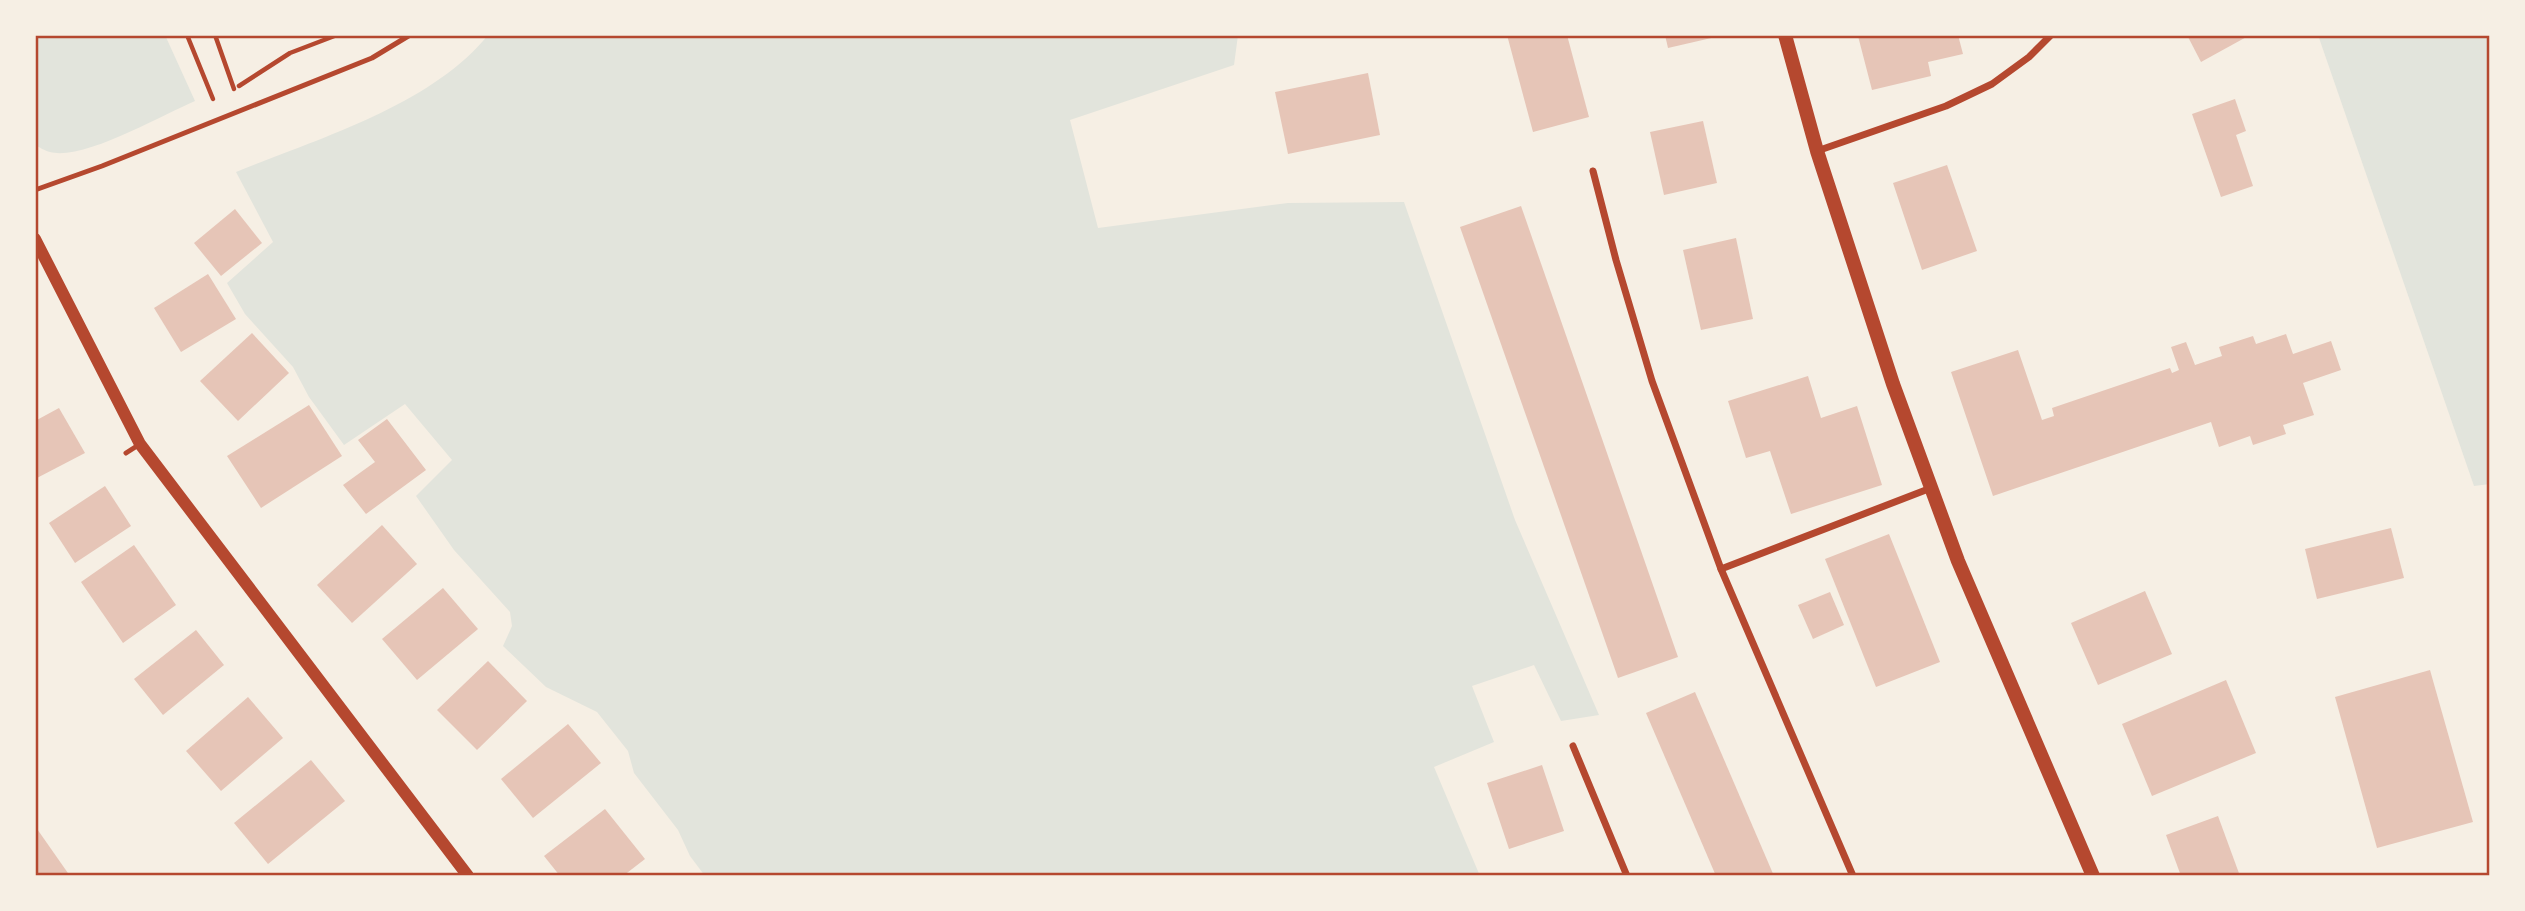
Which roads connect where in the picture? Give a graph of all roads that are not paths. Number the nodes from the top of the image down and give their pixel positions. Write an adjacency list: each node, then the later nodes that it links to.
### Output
1 (410, 35): 6 (lane)
2 (1785, 35): 4 (main road)
3 (2051, 35): 4 (street)
4 (1817, 151): 10 (main road)
5 (1593, 172): 11 (street)
6 (35, 190)
7 (35, 239): 8 (street)
8 (140, 444): 9 (lane); 13 (street)
9 (126, 453)
10 (1931, 488): 11 (street); 16 (main road)
11 (1721, 569): 15 (street)
12 (1573, 746): 14 (street)
13 (468, 876)
14 (1628, 876)
15 (1853, 876)
16 (2093, 876)

